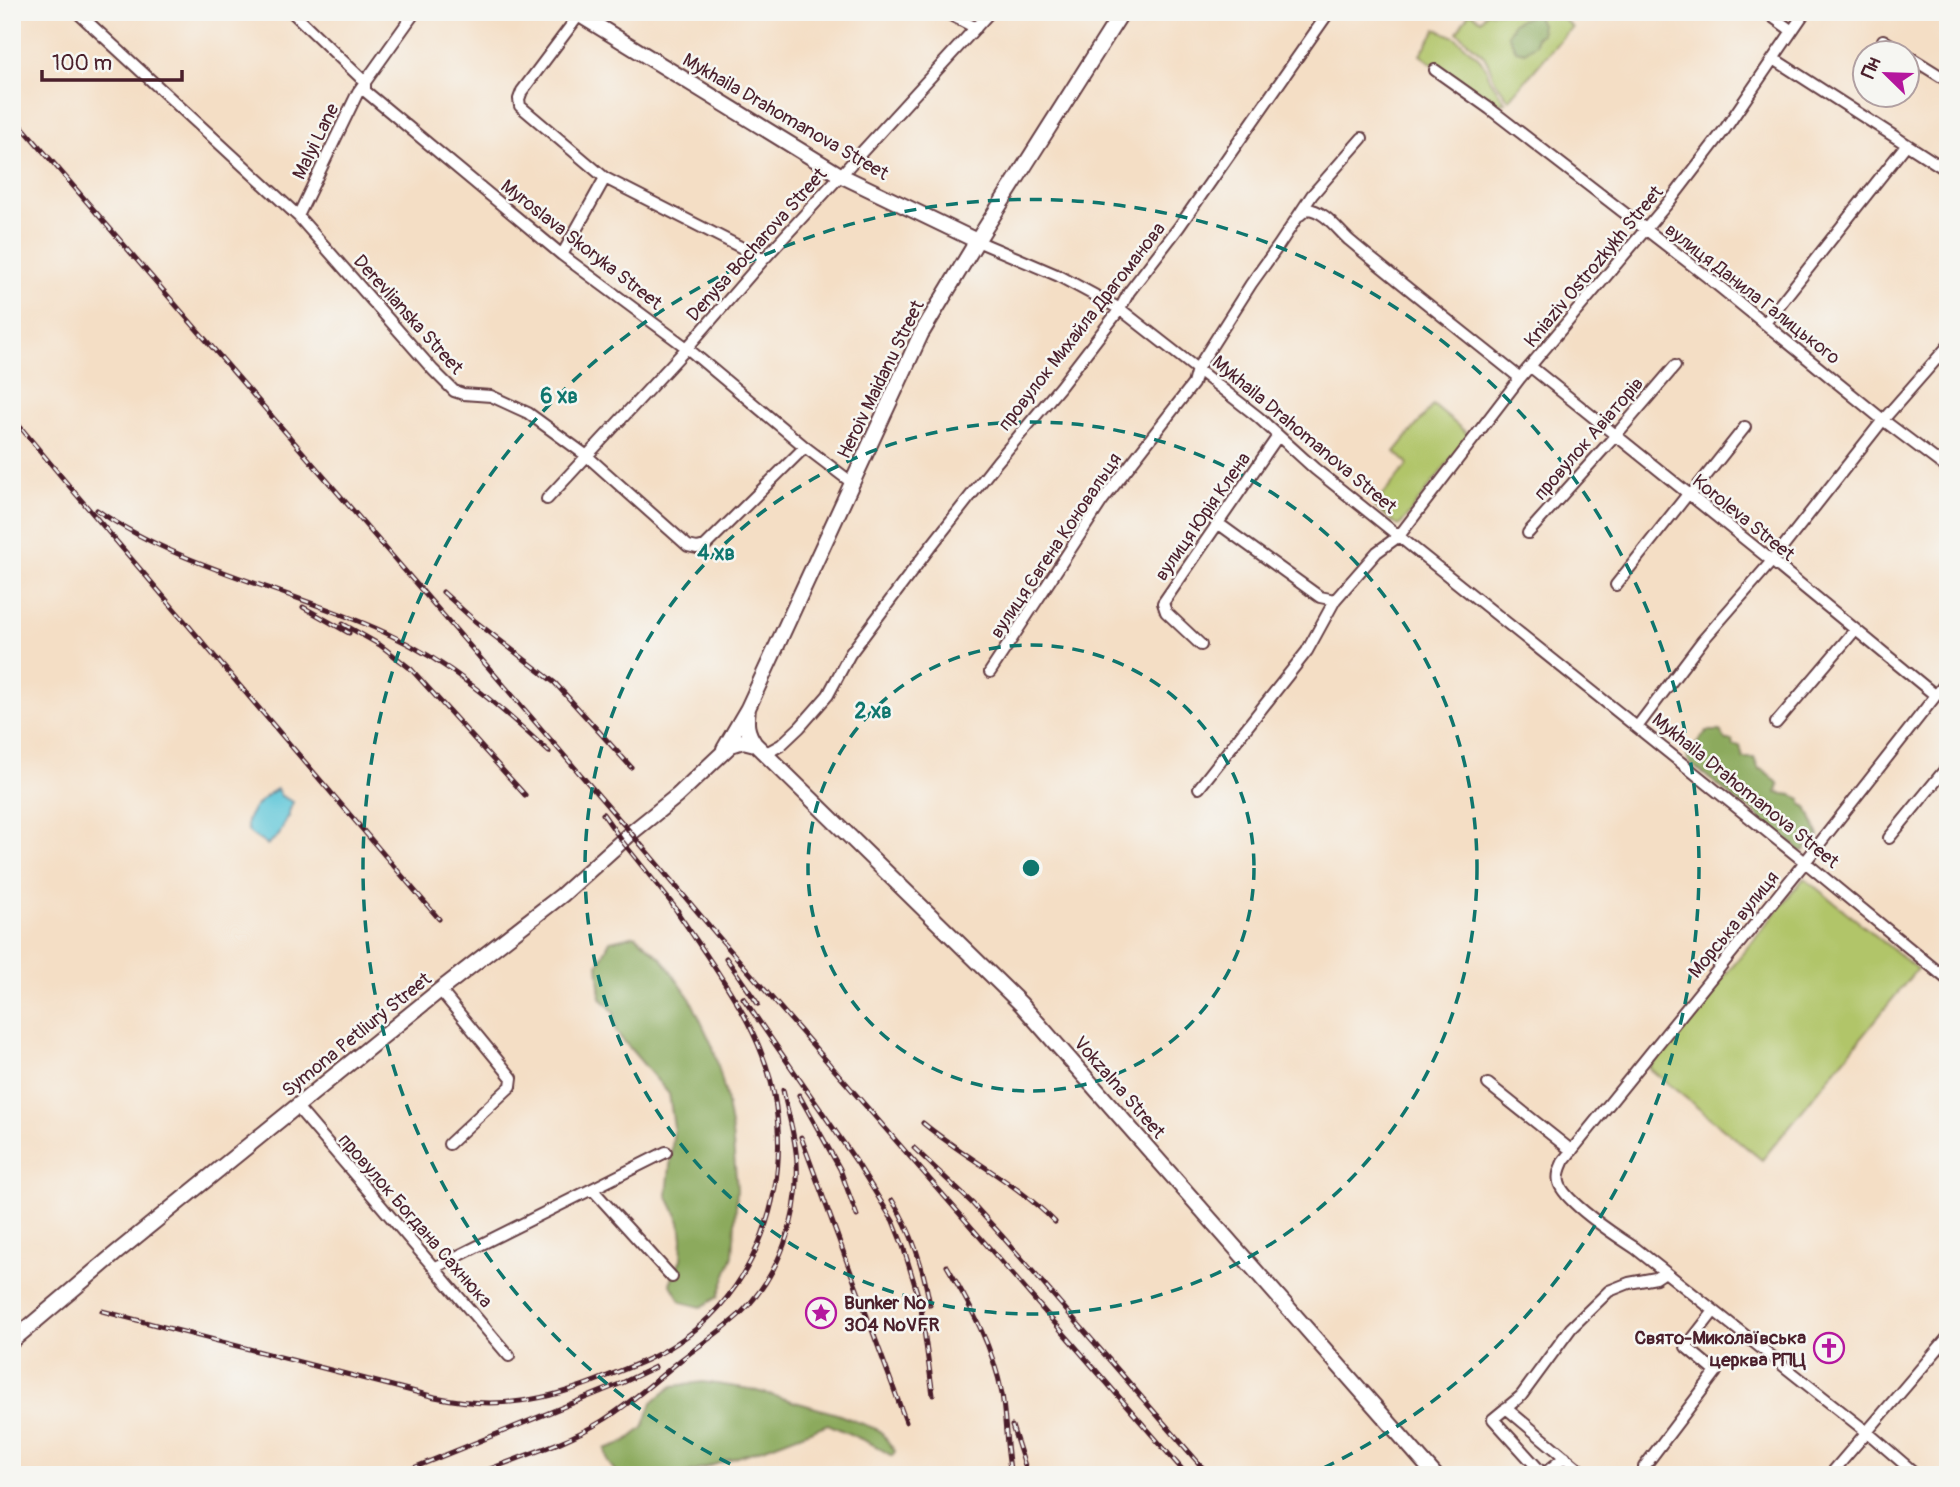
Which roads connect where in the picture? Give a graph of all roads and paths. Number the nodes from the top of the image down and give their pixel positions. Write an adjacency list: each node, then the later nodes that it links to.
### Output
1 (76, 12): 23 (street, Derevlianska Street)
2 (292, 12): 17 (street)
3 (415, 12): 17 (street, Malyi Lane)
4 (945, 12): 11 (street)
5 (990, 12): 11 (street, Denysa Bocharova Street)
6 (1122, 12): 26 (street, Heroiv Maidanu Street)
7 (1329, 12): 29 (street, провулок Михайла Драгоманова)
8 (1766, 12): 12 (street)
9 (1805, 12): 12 (street, Kniaziv Ostrozkykh Street)
10 (577, 13): 21 (street, Mykhaila Drahomanova Street); 22 (street)
11 (976, 28): 21 (street, Denysa Bocharova Street)
12 (1792, 31): 13 (street, Kniaziv Ostrozkykh Street)
13 (1774, 59): 19 (street); 25 (street, Kniaziv Ostrozkykh Street)
14 (1922, 65): 16 (street)
15 (1435, 70): 25 (street, вулиця Данила Галицького)
16 (1948, 81)
17 (365, 82): 23 (street, Malyi Lane); 27 (street, Myroslava Skoryka Street)
18 (1362, 138): 24 (street, вулиця Євгена Коновальця)
19 (1906, 145): 20 (street); 30 (street)
20 (1948, 171)
21 (841, 176): 26 (street, Mykhaila Drahomanova Street); 28 (street, Denysa Bocharova Street)
22 (605, 178): 27 (street); 28 (street)
23 (298, 216): 42 (street, Derevlianska Street)
24 (1298, 217): 35 (street, вулиця Євгена Коновальця); 36 (street)
25 (1646, 230): 30 (street, вулиця Данила Галицького); 34 (street, Kniaziv Ostrozkykh Street)
26 (977, 241): 29 (street, Mykhaila Drahomanova Street); 44 (street, Heroiv Maidanu Street)
27 (562, 254): 32 (street, Myroslava Skoryka Street)
28 (764, 259): 32 (street, Denysa Bocharova Street)
29 (1120, 309): 35 (street, Mykhaila Drahomanova Street); 61 (street, провулок Михайла Драгоманова)
30 (1765, 323): 37 (street, вулиця Данила Галицького)
31 (1948, 346): 37 (street)
32 (687, 348): 41 (street, Myroslava Skoryka Street); 42 (street, Denysa Bocharova Street)
33 (1675, 366): 39 (street, провулок Авіаторів)
34 (1531, 367): 36 (street, Kniaziv Ostrozkykh Street); 39 (street, Koroleva Street)
35 (1196, 369): 40 (street, Mykhaila Drahomanova Street); 55 (street, вулиця Євгена Коновальця)
36 (1520, 378): 49 (street, Kniaziv Ostrozkykh Street)
37 (1883, 420): 43 (street, вулиця Данила Галицького); 50 (street)
38 (1745, 427): 45 (street)
39 (1616, 435): 45 (street, Koroleva Street); 48 (street, провулок Авіаторів)
40 (1278, 436): 47 (street, вулиця Юрія Клена); 49 (street, Mykhaila Drahomanova Street)
41 (805, 447): 42 (street, Derevlianska Street); 44 (street, Myroslava Skoryka Street)
42 (587, 456): 46 (street, Denysa Bocharova Street)
43 (1948, 469)
44 (851, 482): 58 (street, Heroiv Maidanu Street)
45 (1689, 495): 50 (street, Koroleva Street); 51 (street)
46 (547, 499)
47 (1219, 524): 52 (street); 54 (street, вулиця Юрія Клена)
48 (1528, 533)
49 (1399, 536): 52 (street, Kniaziv Ostrozkykh Street); 60 (street, Mykhaila Drahomanova Street)
50 (1772, 561): 53 (street, Koroleva Street); 60 (street)
51 (1616, 585)
52 (1335, 600): 64 (street, Kniaziv Ostrozkykh Street)
53 (1855, 629): 57 (street, Koroleva Street); 59 (street)
54 (1201, 645)
55 (990, 672)
56 (1948, 680): 57 (street, Морська вулиця)
57 (1935, 695): 66 (street, Морська вулиця)
58 (748, 708): 61 (street); 62 (street, Heroiv Maidanu Street)
59 (1776, 723)
60 (1637, 727): 66 (street, Mykhaila Drahomanova Street)
61 (759, 748): 62 (street); 87 (street, Vokzalna Street)
62 (722, 753): 68 (street, Symona Petliury Street)
63 (1948, 766): 65 (street)
64 (1199, 788)
65 (1889, 838)
66 (1805, 862): 67 (street, Mykhaila Drahomanova Street); 72 (street, Морська вулиця)
67 (1948, 980)
68 (440, 990): 70 (street, Symona Petliury Street); 71 (street)
69 (1488, 1084): 72 (street)
70 (297, 1107): 75 (street, провулок Богдана Сахнюка); 80 (street, Symona Petliury Street)
71 (449, 1144)
72 (1572, 1151): 76 (street, Морська вулиця)
73 (666, 1152): 74 (street)
74 (592, 1189): 75 (street); 77 (street)
75 (434, 1268): 81 (street, провулок Богдана Сахнюка)
76 (1665, 1272): 78 (street); 82 (street)
77 (672, 1278)
78 (1714, 1311): 83 (street); 85 (street)
79 (1948, 1337): 83 (street)
80 (12, 1341)
81 (509, 1356)
82 (1506, 1408): 84 (street); 86 (street)
83 (1867, 1432): 89 (street); 90 (street)
84 (1565, 1457): 86 (street); 88 (street)
85 (1644, 1467)
86 (1544, 1474)
87 (1435, 1475)
88 (1586, 1475)
89 (1830, 1475)
90 (1917, 1475)

